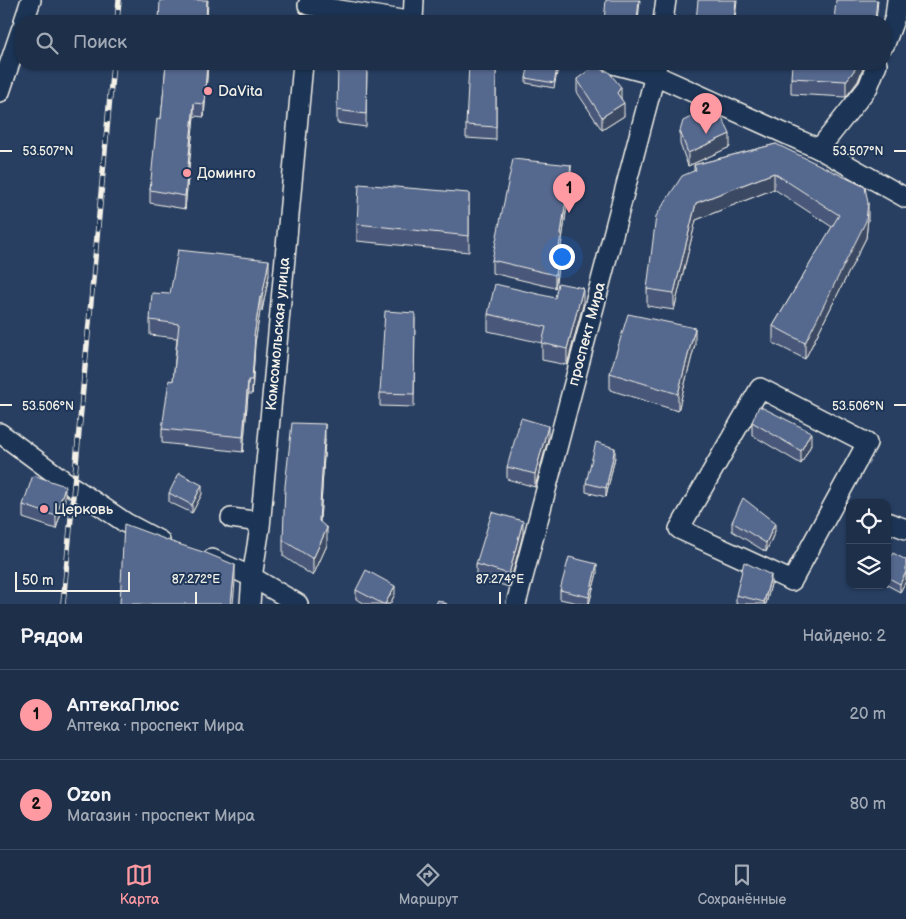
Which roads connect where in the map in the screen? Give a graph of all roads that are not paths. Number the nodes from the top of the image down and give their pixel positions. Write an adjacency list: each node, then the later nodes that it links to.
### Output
1 (31, 0): 6 (street)
2 (414, 0): 8 (street)
3 (666, 0): 9 (street)
4 (897, 0): 10 (street)
5 (308, 9): 7 (street)
6 (26, 15)
7 (358, 15)
8 (413, 15)
9 (664, 15)
10 (891, 28)
11 (15, 48): 15 (street)
12 (302, 70): 21 (street, Комсомольская улица)
13 (656, 70): 16 (street); 27 (street, проспект Мира)
14 (875, 70): 16 (street)
15 (0, 92)
16 (819, 150): 17 (street)
17 (906, 198)
18 (0, 432): 24 (street)
19 (842, 506): 19 (street)
20 (231, 518): 21 (street)
21 (260, 522): 24 (street, Комсомольская улица)
22 (891, 523): 23 (street)
23 (906, 529)
24 (252, 577): 25 (street, Комсомольская улица); 26 (street)
25 (250, 604)
26 (298, 604)
27 (516, 604)

